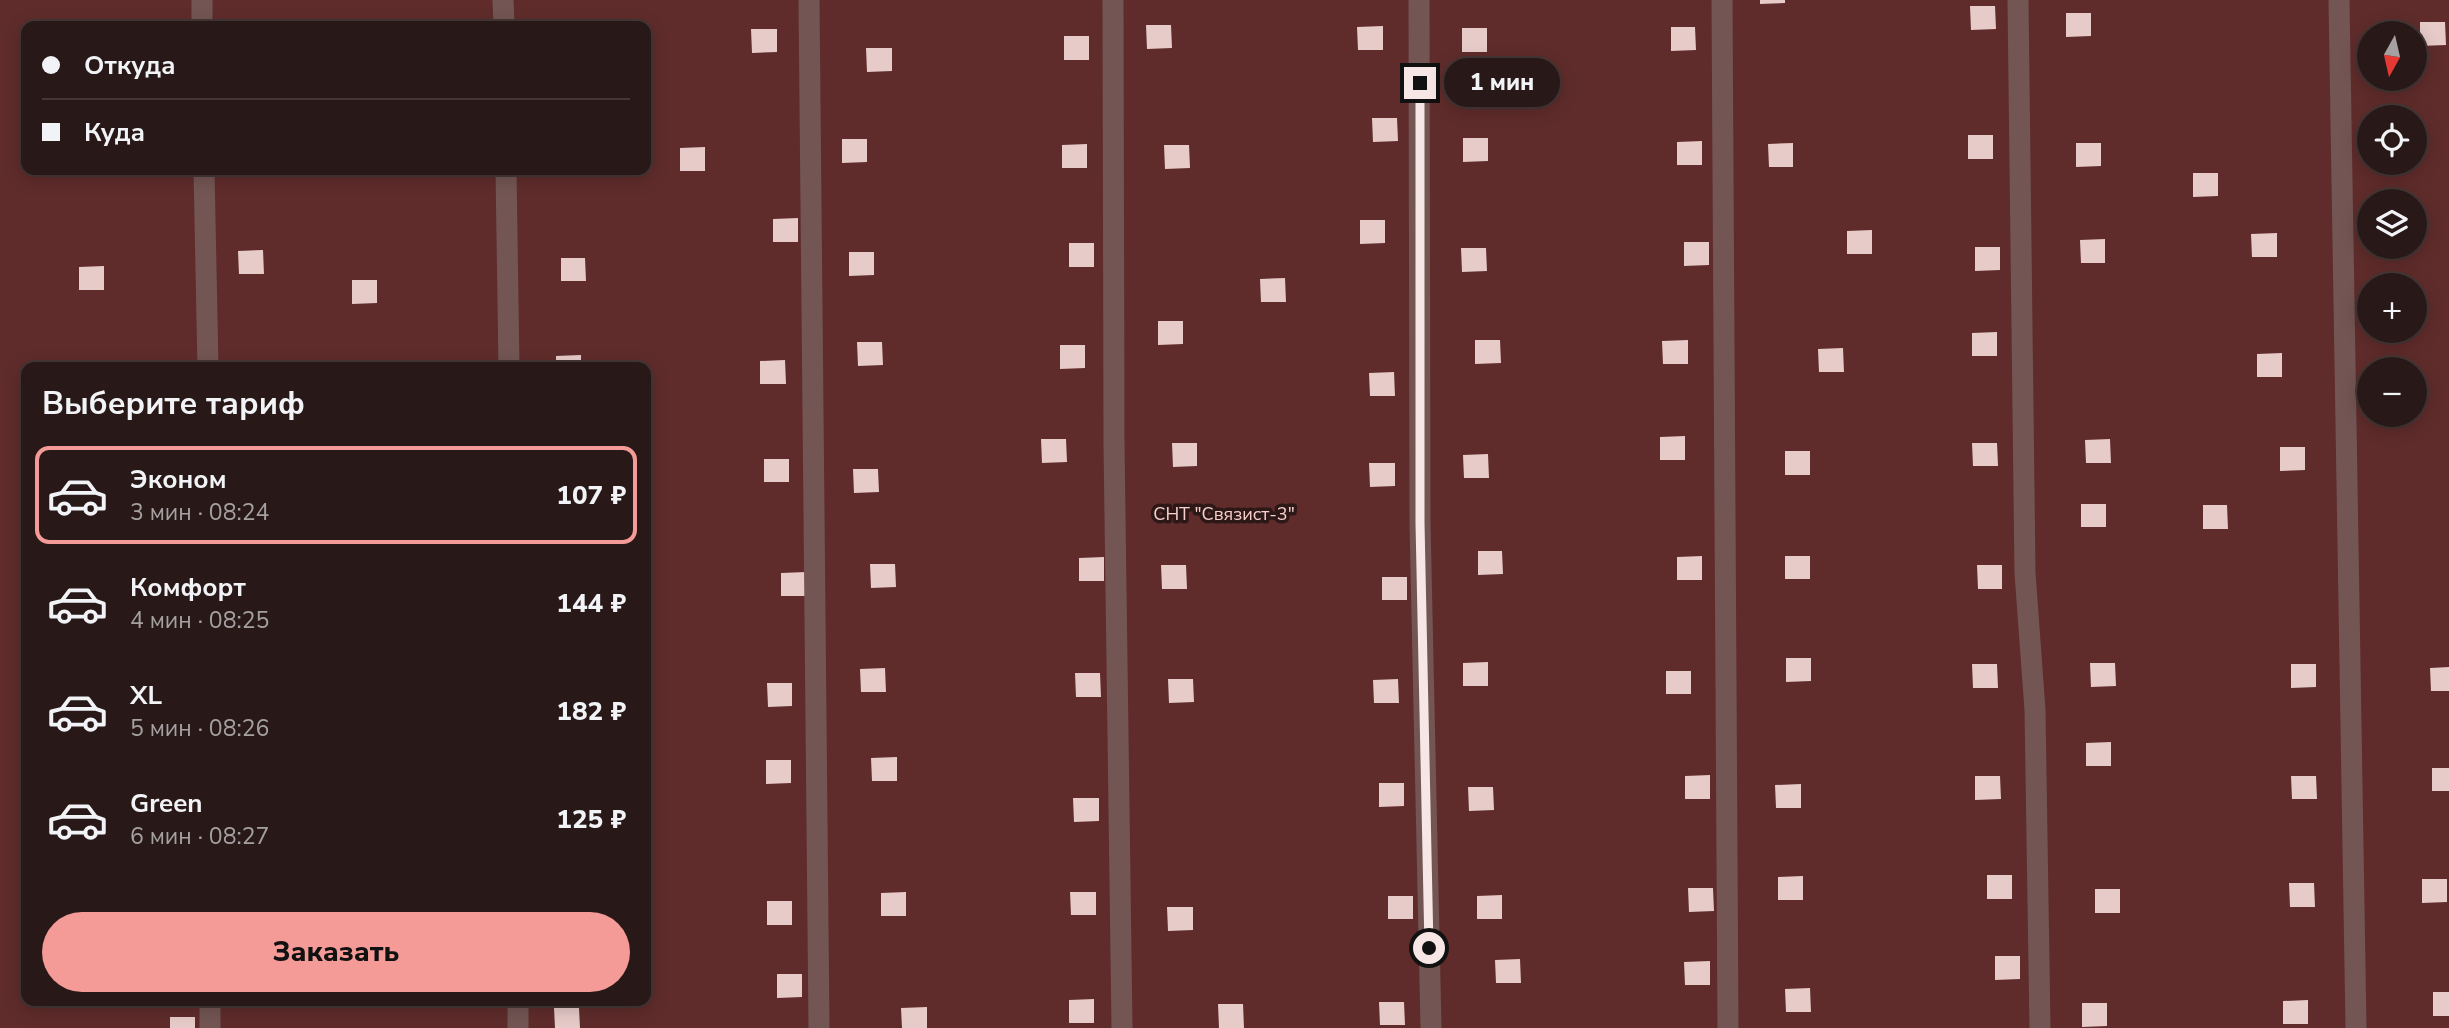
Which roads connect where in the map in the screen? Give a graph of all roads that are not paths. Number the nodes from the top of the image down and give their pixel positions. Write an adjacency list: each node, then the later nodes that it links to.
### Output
1 (202, 0): 9 (lane)
2 (503, 0): 10 (lane)
3 (809, 0): 19 (lane)
4 (1113, 0): 20 (lane)
5 (1419, 0): 21 (lane)
6 (1722, 0): 22 (lane)
7 (2018, 0): 23 (lane)
8 (2339, 0): 24 (lane)
9 (202, 21)
10 (504, 21)
11 (205, 175): 13 (lane)
12 (506, 175): 14 (lane)
13 (208, 362)
14 (509, 362)
15 (210, 1006): 17 (lane)
16 (518, 1006): 18 (lane)
17 (210, 1028)
18 (518, 1028)
19 (819, 1028)
20 (1122, 1028)
21 (1431, 1028)
22 (1728, 1028)
23 (2040, 1028)
24 (2356, 1028)

